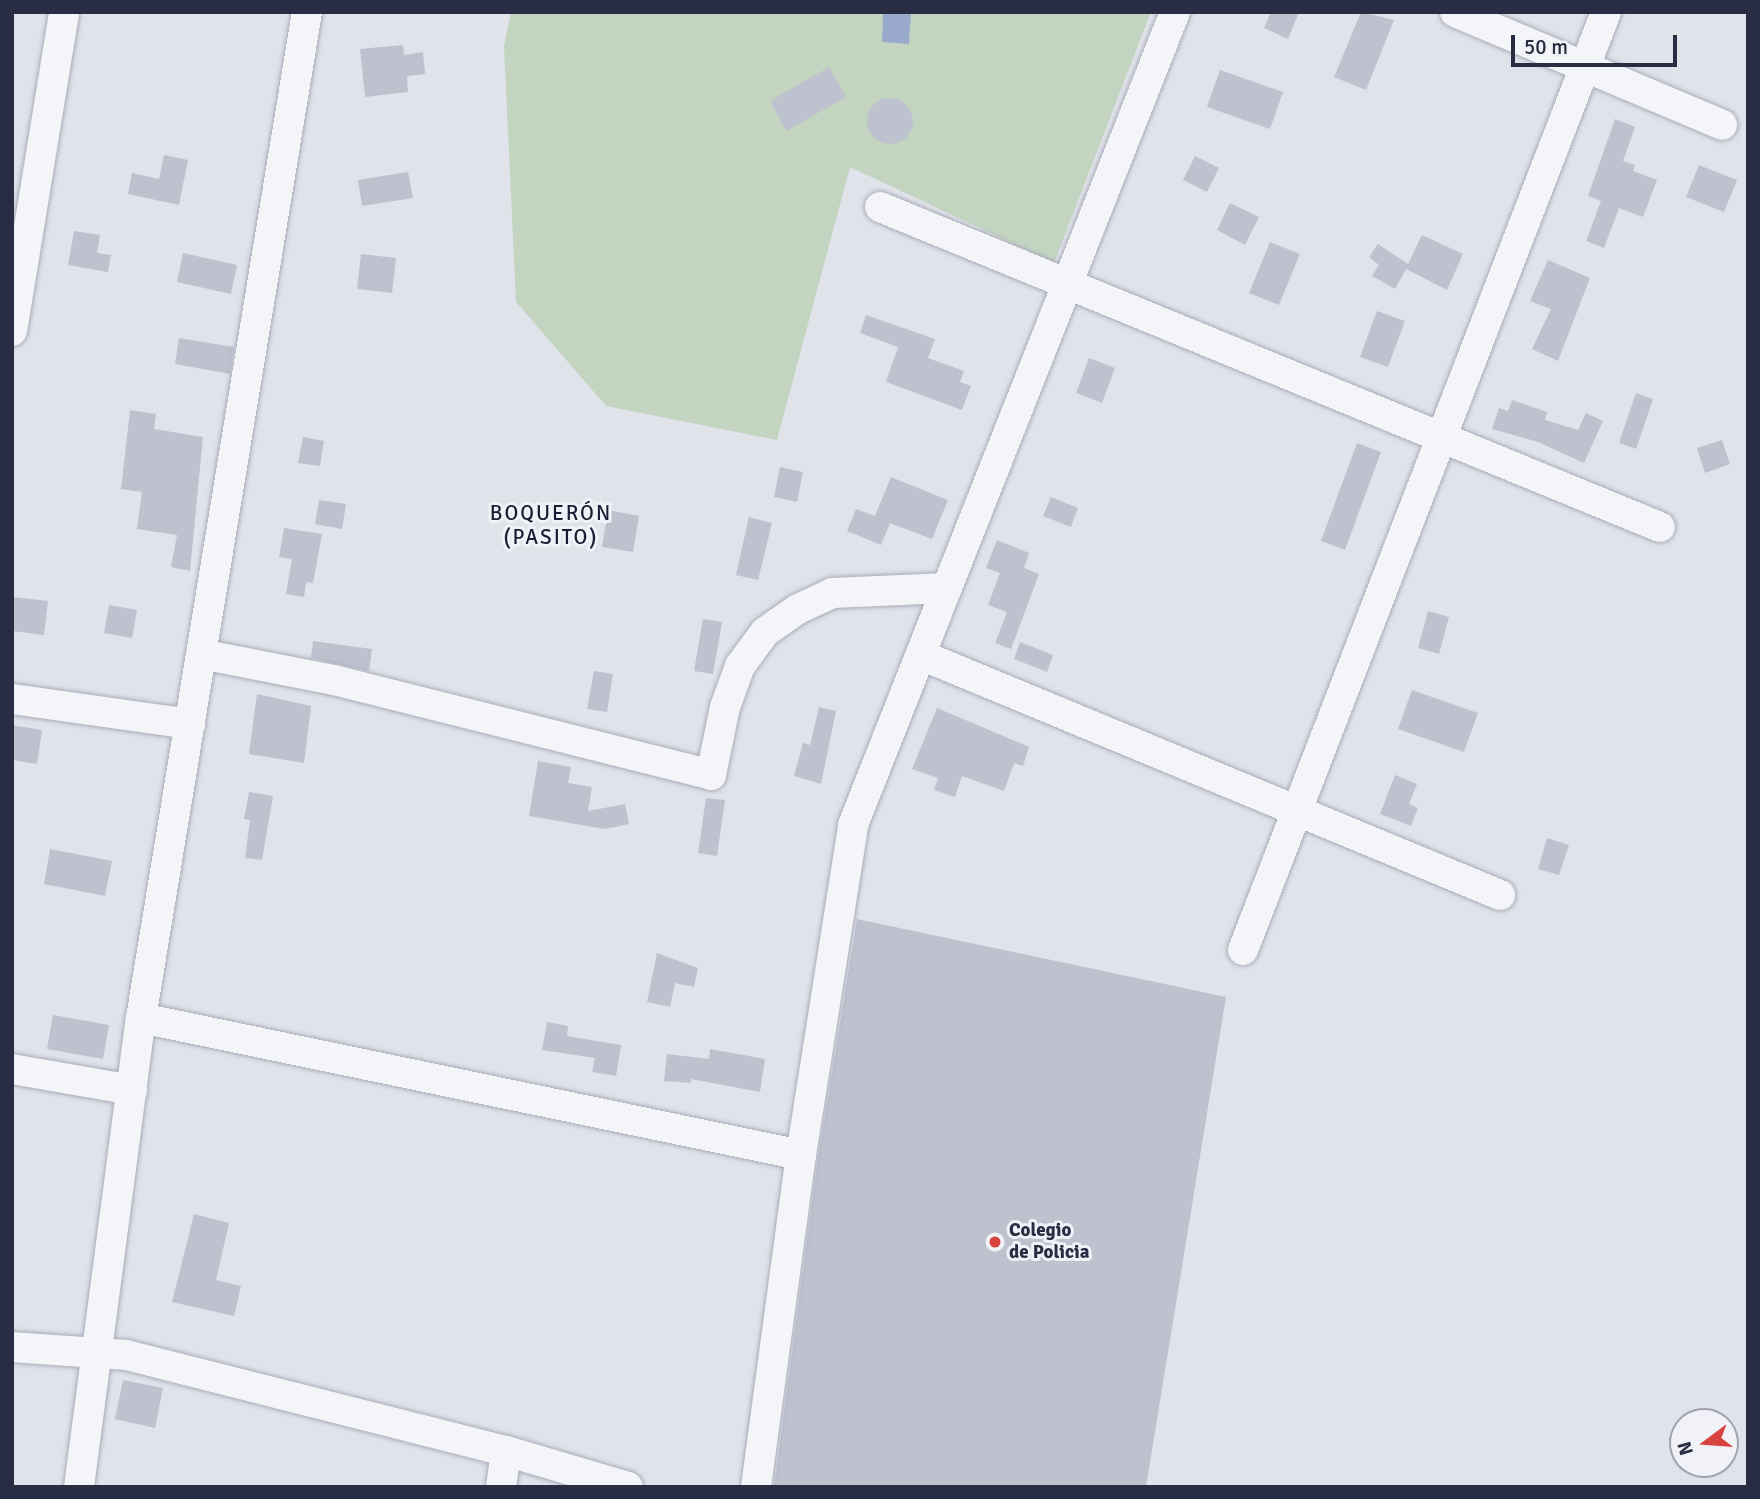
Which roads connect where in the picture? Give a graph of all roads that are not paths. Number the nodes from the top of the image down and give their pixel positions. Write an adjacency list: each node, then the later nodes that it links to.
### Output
1 (64, 12): 10 (street)
2 (307, 12): 14 (street)
3 (1175, 12): 9 (street)
4 (1455, 12): 6 (street)
5 (1606, 12): 6 (street)
6 (1584, 67): 7 (street); 11 (street)
7 (1722, 125)
8 (880, 207): 9 (street)
9 (1067, 284): 11 (street); 13 (street)
10 (12, 331)
11 (1441, 437): 12 (street); 18 (street)
12 (1660, 527)
13 (947, 588): 14 (street); 15 (street)
14 (201, 654): 17 (street)
15 (921, 655): 18 (street); 24 (street)
16 (12, 699): 17 (street)
17 (190, 724): 21 (street)
18 (1297, 808): 19 (street); 20 (street)
19 (1500, 895)
20 (1243, 950)
21 (141, 1018): 23 (street); 24 (street)
22 (12, 1069): 23 (street)
23 (132, 1090): 26 (street)
24 (801, 1155): 31 (street)
25 (12, 1347): 26 (street)
26 (98, 1354): 27 (street); 28 (street)
27 (506, 1451): 29 (street); 30 (street)
28 (79, 1487)
29 (501, 1487)
30 (628, 1487)
31 (756, 1487)

